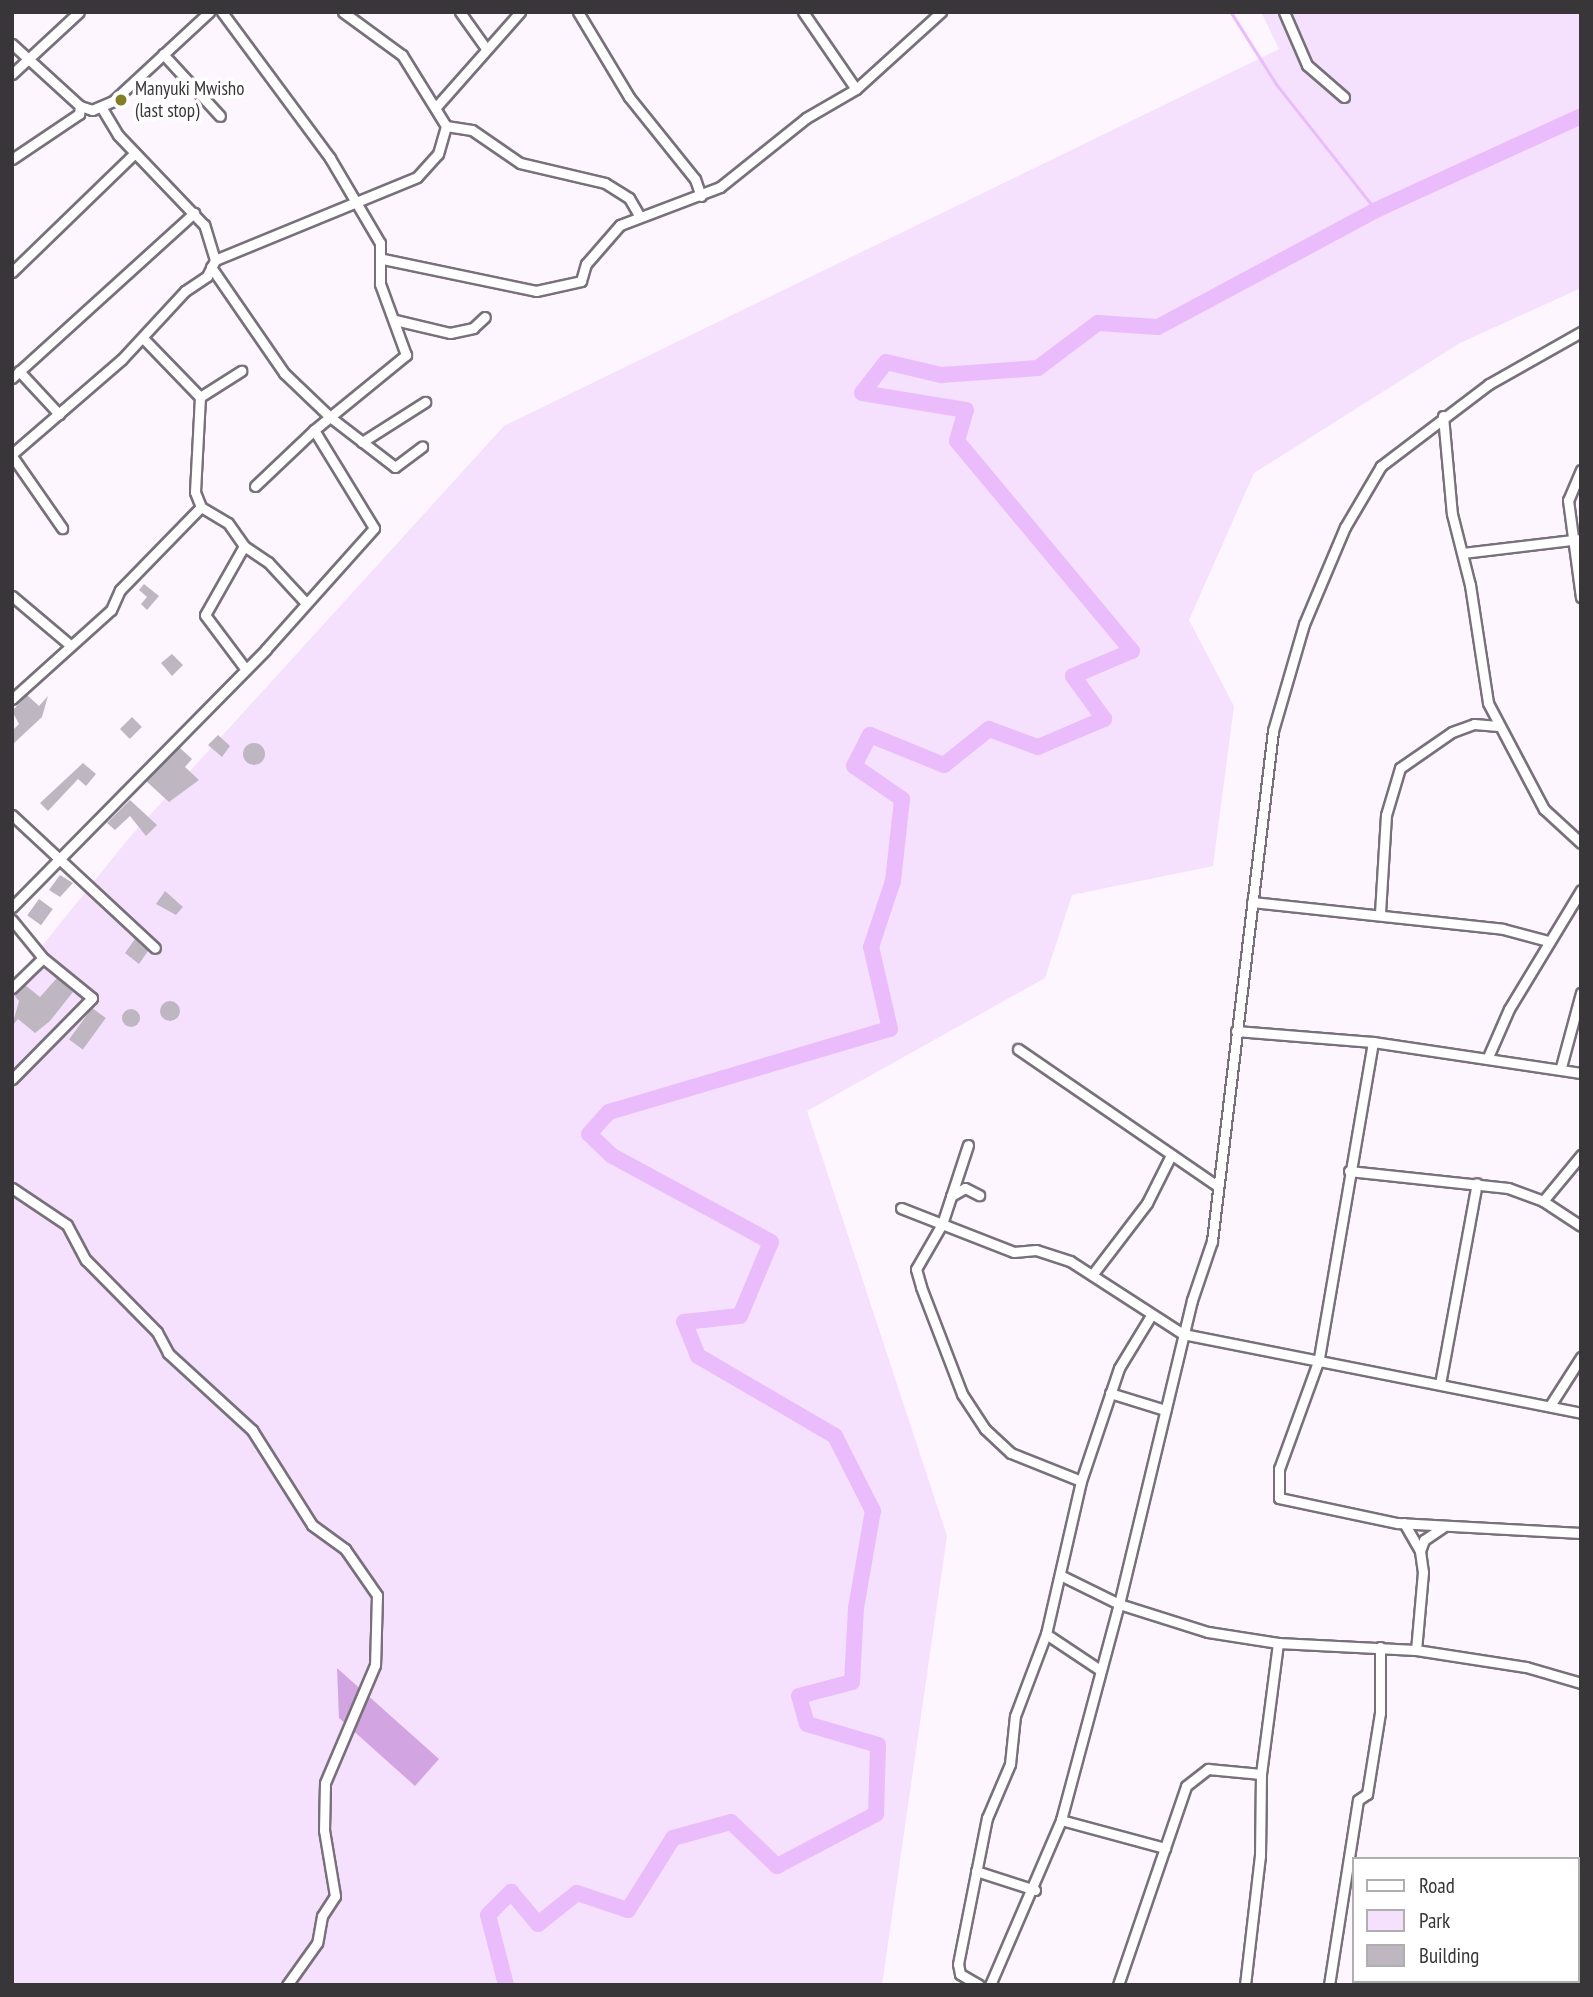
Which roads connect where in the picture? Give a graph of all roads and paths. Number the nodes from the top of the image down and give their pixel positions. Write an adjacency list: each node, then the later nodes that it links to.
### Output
1 (79, 12): 14 (street)
2 (209, 12): 13 (street)
3 (222, 12): 26 (street)
4 (343, 12): 19 (street)
5 (460, 12): 12 (street)
6 (520, 12): 12 (street)
7 (578, 12): 25 (street)
8 (803, 12): 16 (street)
9 (942, 12): 16 (street)
10 (1284, 12): 17 (street)
11 (12, 44): 14 (street)
12 (485, 47): 19 (street)
13 (163, 54): 20 (street); 21 (street)
14 (28, 59): 15 (street); 18 (street)
15 (12, 74)
16 (856, 89): 25 (street)
17 (1344, 97)
18 (80, 106): 20 (street); 24 (street)
19 (436, 107): 22 (street)
20 (102, 108): 23 (street)
21 (220, 116)
22 (446, 126): 26 (street); 28 (street)
23 (135, 153): 27 (street); 31 (street)
24 (12, 159)
25 (701, 196): 28 (street)
26 (358, 201): 29 (street); 30 (street)
27 (194, 213): 30 (street); 37 (street)
28 (639, 215): 29 (street)
29 (383, 259): 33 (street)
30 (213, 263): 35 (street); 42 (street)
31 (12, 272)
32 (485, 317): 33 (street)
33 (395, 320): 42 (street)
34 (1581, 332): 41 (street)
35 (143, 338): 38 (street); 40 (street)
36 (241, 371): 38 (street)
37 (15, 374): 40 (street)
38 (200, 397): 49 (street)
39 (425, 402): 44 (street)
40 (58, 414): 46 (street)
41 (1443, 416): 54 (street); 66 (street)
42 (330, 417): 43 (street); 44 (street)
43 (314, 430): 48 (street); 57 (street)
44 (362, 442): 45 (street)
45 (422, 447)
46 (12, 455): 50 (street)
47 (1581, 470): 51 (street)
48 (255, 486)
49 (201, 507): 53 (street); 58 (street)
50 (62, 528)
51 (1569, 538): 52 (street); 54 (street); 56 (street)
52 (1581, 539)
53 (244, 546): 57 (street); 59 (street)
54 (1463, 552): 61 (street)
55 (12, 597): 58 (street)
56 (1581, 597)
57 (306, 603): 59 (street)
58 (70, 645): 60 (street)
59 (244, 667): 64 (street)
60 (12, 699)
61 (1498, 726): 63 (street); 68 (street)
62 (12, 815): 64 (street)
63 (1581, 843)
64 (57, 856): 67 (street); 71 (street)
65 (1581, 890): 70 (street)
66 (1252, 902): 68 (street); 75 (street)
67 (12, 907)
68 (1380, 913): 70 (street)
69 (12, 920): 72 (street)
70 (1548, 941): 78 (street)
71 (155, 948)
72 (43, 958): 73 (street); 81 (street)
73 (12, 988)
74 (1581, 993): 79 (street)
75 (1236, 1031): 76 (street); 87 (street)
76 (1373, 1042): 78 (street); 85 (street)
77 (1018, 1049): 83 (street)
78 (1488, 1057): 79 (street)
79 (1561, 1067): 80 (street)
80 (1581, 1073)
81 (12, 1079)
82 (968, 1145): 90 (street)
83 (1171, 1155): 87 (street); 95 (street)
84 (1581, 1155): 91 (street)
85 (1349, 1171): 86 (street); 99 (street)
86 (1477, 1183): 91 (street); 100 (street)
87 (1217, 1186): 97 (street)
88 (12, 1188): 123 (street)
89 (979, 1195): 90 (street)
90 (950, 1198): 93 (street)
91 (1543, 1201): 94 (street)
92 (901, 1209): 93 (street)
93 (942, 1224): 95 (street); 105 (street)
94 (1581, 1226)
95 (1092, 1275): 96 (street)
96 (1150, 1317): 97 (street); 101 (street)
97 (1183, 1334): 99 (street); 103 (street)
98 (1581, 1357): 102 (street)
99 (1320, 1359): 100 (street); 106 (street)
100 (1440, 1384): 102 (street)
101 (1110, 1393): 103 (street); 105 (street)
102 (1551, 1404): 104 (street)
103 (1165, 1410): 111 (street)
104 (1581, 1413)
105 (1080, 1480): 110 (street)
106 (1404, 1523): 107 (street); 109 (street)
107 (1443, 1527): 108 (street); 109 (street)
108 (1581, 1533)
109 (1420, 1551): 115 (street)
110 (1062, 1576): 111 (street); 112 (street)
111 (1119, 1604): 113 (street); 116 (street)
112 (1046, 1634): 116 (street); 121 (street)
113 (1278, 1643): 114 (street); 118 (street)
114 (1380, 1647): 115 (street); 128 (street)
115 (1416, 1650): 117 (street)
116 (1100, 1670): 119 (street)
117 (1581, 1683)
118 (1261, 1774): 120 (street); 127 (street)
119 (1061, 1820): 120 (street); 122 (street)
120 (1165, 1848): 126 (street)
121 (975, 1871): 122 (street); 124 (street)
122 (1035, 1890): 125 (street)
123 (287, 1985)
124 (979, 1985)
125 (990, 1985)
126 (1118, 1985)
127 (1245, 1985)
128 (1329, 1985)

